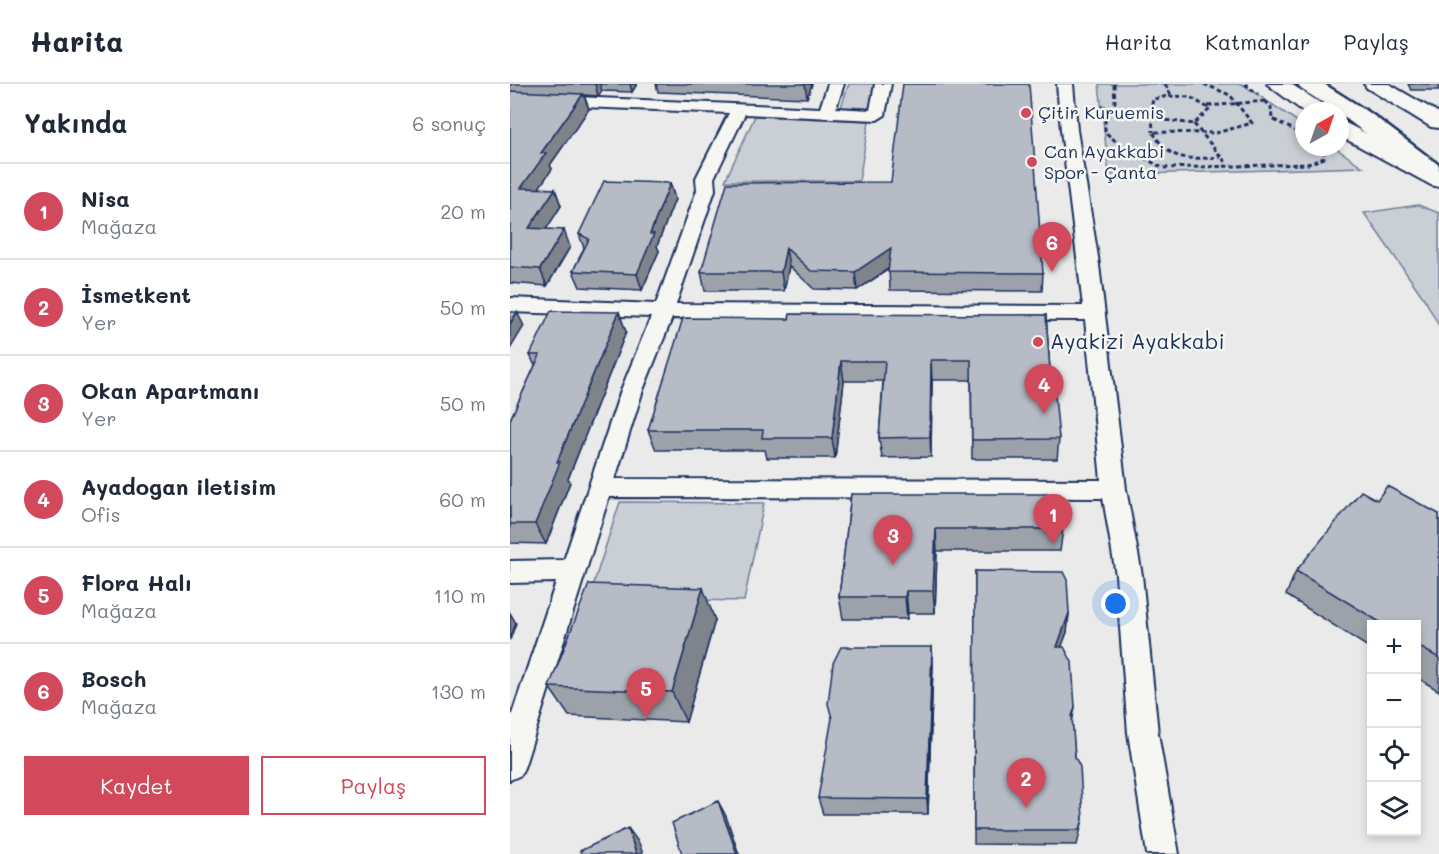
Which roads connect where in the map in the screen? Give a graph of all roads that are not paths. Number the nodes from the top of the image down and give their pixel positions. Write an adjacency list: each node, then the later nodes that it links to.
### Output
1 (836, 84): 11 (street)
2 (883, 84): 11 (street)
3 (1065, 84): 18 (street)
4 (1309, 84): 15 (highway)
5 (1338, 84): 14 (highway)
6 (1374, 84): 12 (main road)
7 (1271, 93): 9 (main road)
8 (510, 99): 10 (street)
9 (1295, 102)
10 (739, 110): 11 (street); 17 (street)
11 (826, 114)
12 (1439, 122)
13 (1349, 132): 15 (main road)
14 (1439, 151)
15 (1439, 178)
16 (510, 305): 17 (street)
17 (664, 311): 18 (street); 19 (street)
18 (1094, 313): 20 (street)
19 (602, 488): 20 (street); 22 (street)
20 (1114, 489): 24 (street)
21 (510, 572): 22 (street)
22 (571, 572): 23 (street)
23 (510, 765)
24 (1163, 854)

